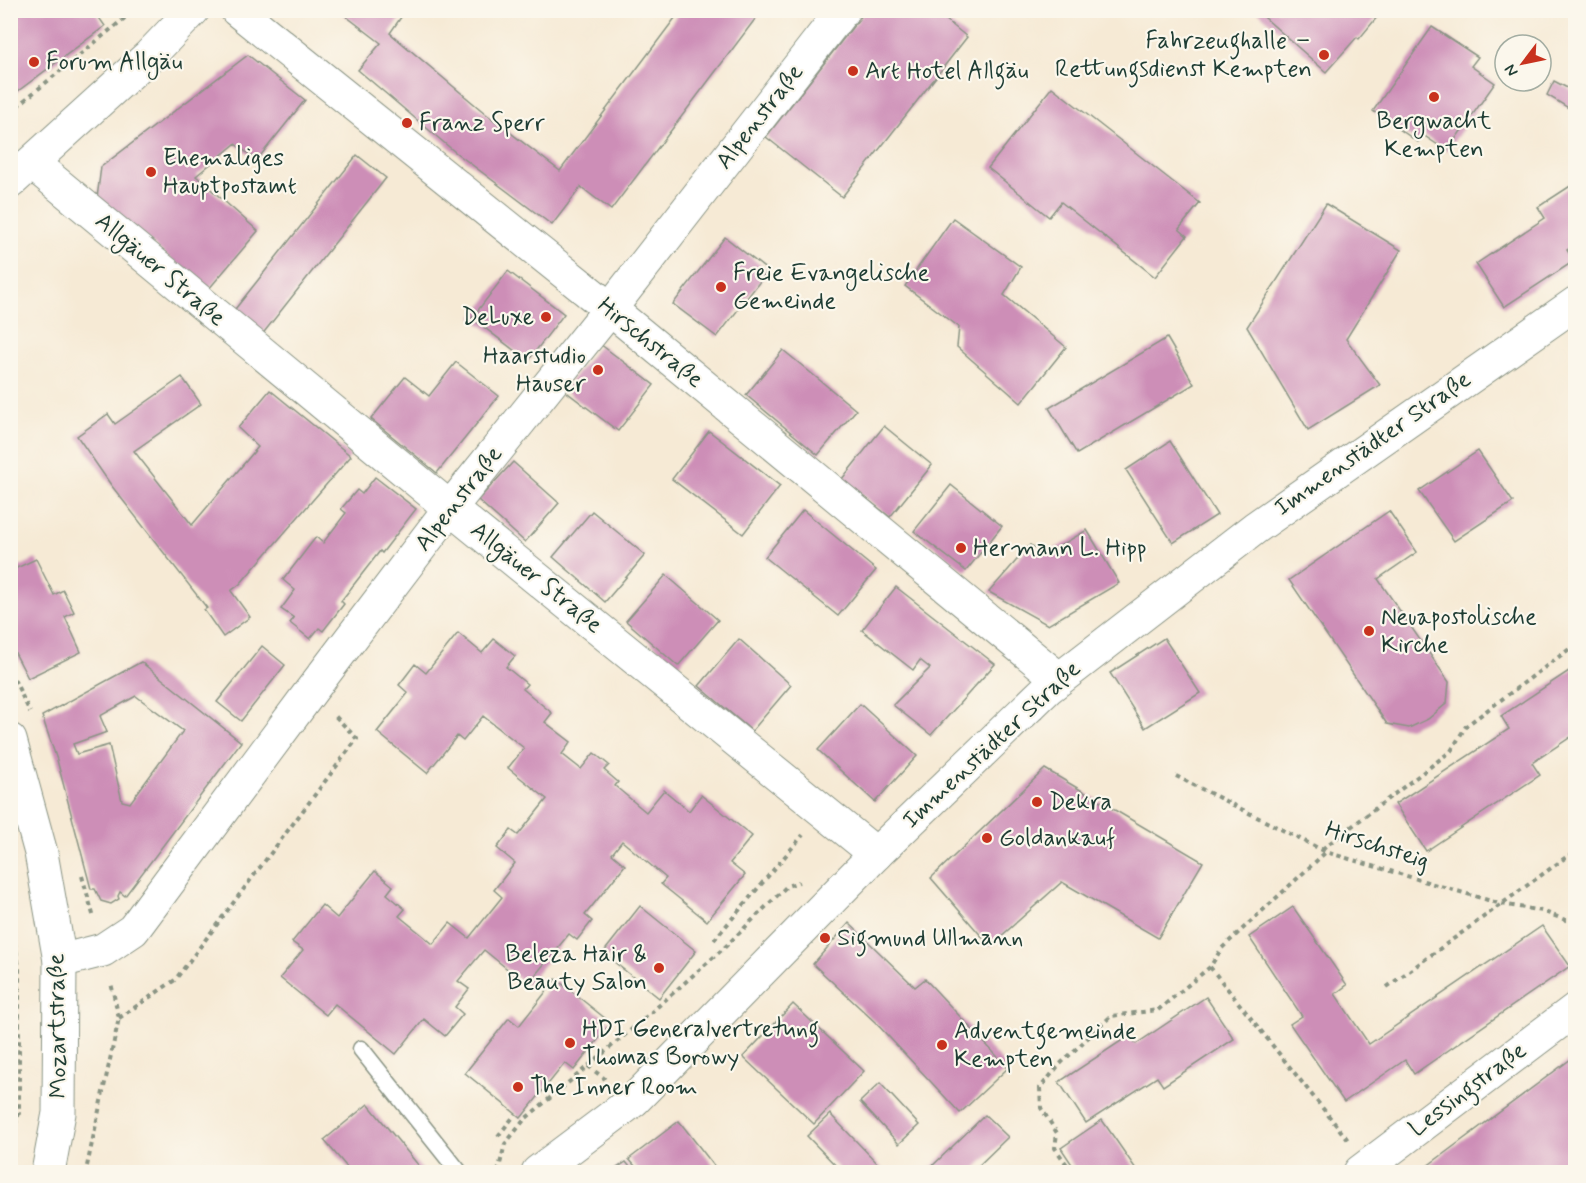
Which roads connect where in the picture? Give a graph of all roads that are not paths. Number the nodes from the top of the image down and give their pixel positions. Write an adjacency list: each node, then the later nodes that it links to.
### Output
1 (193, 10): 4 (street)
2 (237, 10): 6 (street, Hirschstraße)
3 (843, 10): 6 (street, Alpenstraße)
4 (21, 172): 7 (street, Allgäuer Straße)
5 (1575, 303): 8 (street, Immenstädter Straße)
6 (610, 309): 7 (street, Alpenstraße); 8 (street, Hirschstraße)
7 (450, 508): 10 (street, Allgäuer Straße); 11 (street, Alpenstraße)
8 (1059, 679): 10 (street, Immenstädter Straße)
9 (10, 740): 11 (street, Mozartstraße)
10 (876, 854): 17 (street, Immenstädter Straße)
11 (60, 961): 15 (street, Mozartstraße)
12 (1575, 1009): 14 (street, Lessingstraße)
13 (361, 1049): 16 (lane)
14 (1364, 1169)
15 (48, 1173)
16 (459, 1173)
17 (538, 1173)

